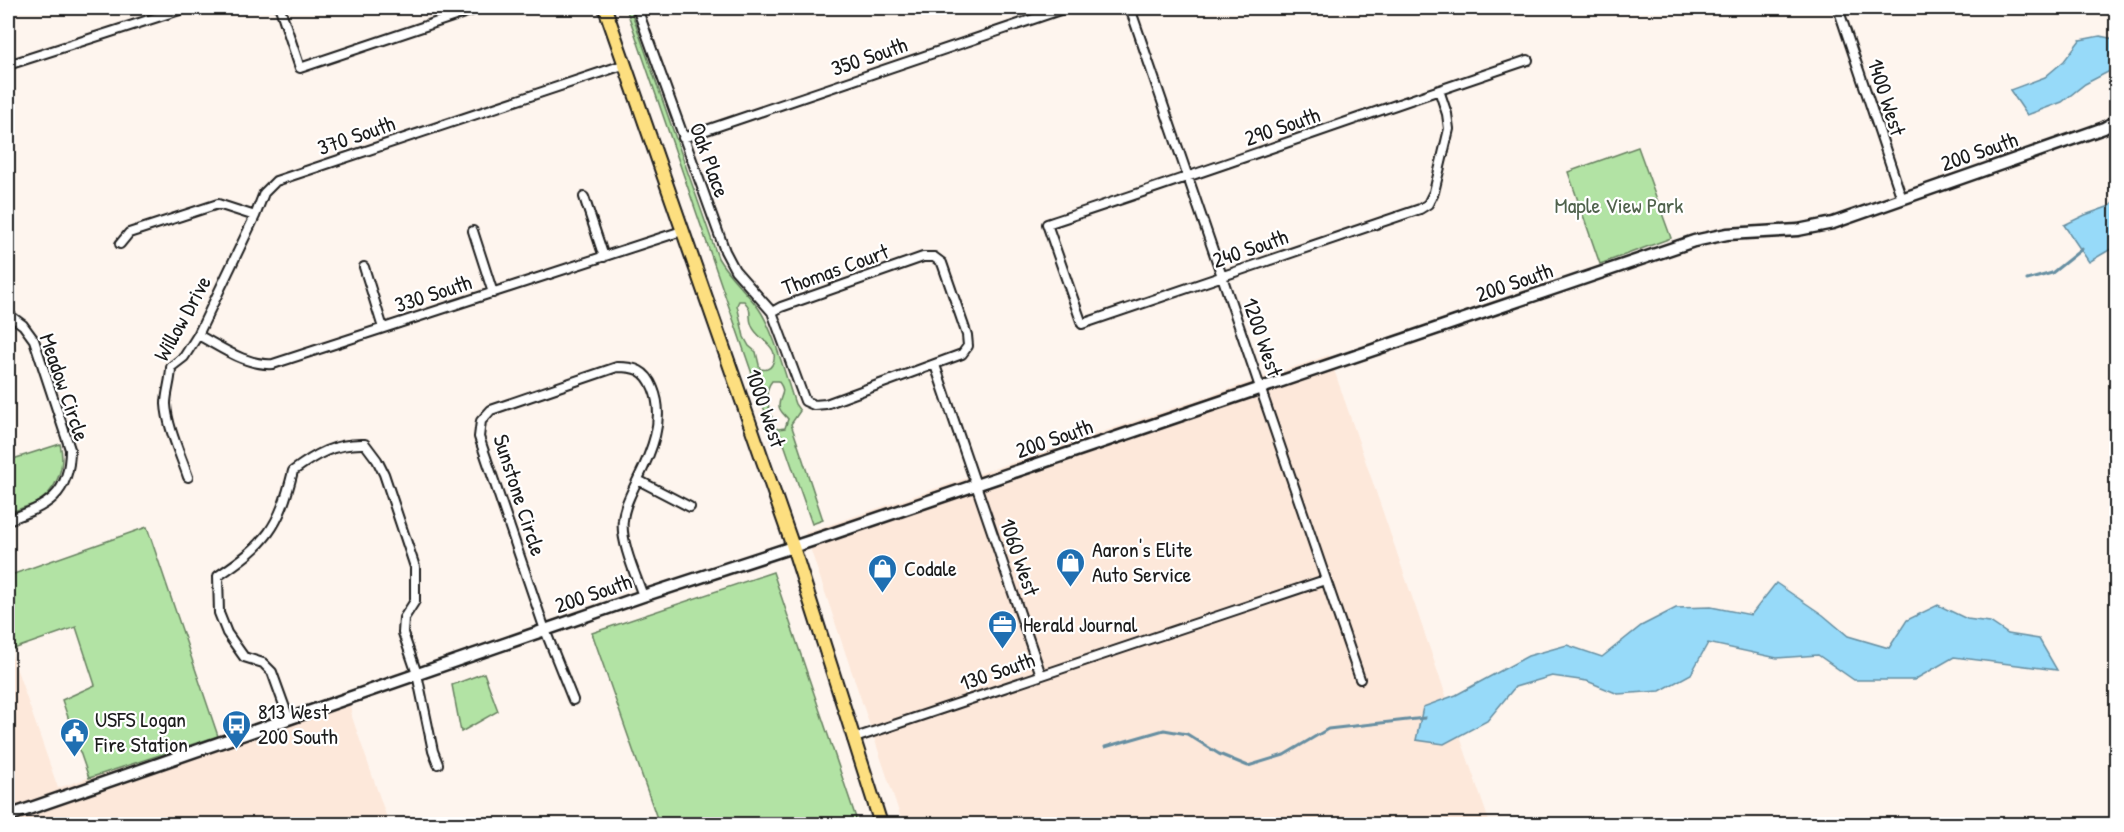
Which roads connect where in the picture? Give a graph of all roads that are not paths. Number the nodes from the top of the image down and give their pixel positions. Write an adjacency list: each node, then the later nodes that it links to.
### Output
1 (186, 8): 11 (street)
2 (280, 8): 3 (street)
3 (479, 8)
4 (604, 8): 10 (main road, 1000 West)
5 (637, 8): 14 (street, Oak Place)
6 (1066, 8): 14 (street, 350 South)
7 (1131, 8): 15 (street, 1200 West)
8 (1838, 8): 17 (street, 1400 West)
9 (1528, 60): 12 (street, 290 South)
10 (626, 64): 18 (street, 370 South); 20 (main road, 1000 West)
11 (8, 65)
12 (1439, 90): 15 (street, 290 South); 24 (street, 240 South)
13 (2116, 121): 17 (street, 200 South)
14 (683, 138): 26 (street, Oak Place)
15 (1188, 177): 24 (street, 1200 West); 28 (street, 290 South)
16 (584, 197): 22 (street)
17 (1902, 199): 32 (street, 200 South)
18 (255, 216): 21 (street); 30 (street, Willow Drive)
19 (473, 231): 25 (street)
20 (682, 231): 22 (street, 330 South); 38 (main road, 1000 West)
21 (120, 244)
22 (604, 257): 25 (street, 330 South)
23 (364, 267): 29 (street)
24 (1223, 276): 28 (street, 240 South); 32 (street, 1200 West)
25 (494, 293): 29 (street, 330 South)
26 (772, 312): 31 (street, Thomas Court); 31 (street, Thomas Court)
27 (8, 314): 37 (street, Meadow Circle)
28 (1082, 324)
29 (383, 328): 30 (street, 330 South)
30 (198, 335): 33 (street, Willow Drive)
31 (934, 365): 35 (street)
32 (1262, 389): 35 (street, 200 South); 39 (street, 1200 West)
33 (188, 477)
34 (638, 480): 36 (street); 40 (street, Sunstone Circle); 41 (street, Sunstone Circle)
35 (977, 485): 38 (street, 200 South); 43 (street, 1060 West)
36 (690, 507)
37 (8, 520)
38 (793, 547): 40 (street, 200 South); 47 (main road, 1000 West)
39 (1325, 580): 43 (street, 130 South); 44 (street, 1200 West)
40 (643, 596): 41 (street, 200 South)
41 (545, 630): 42 (street, 200 South); 45 (street, Sunstone Circle)
42 (417, 674): 46 (street, 200 South); 46 (street); 48 (street)
43 (1041, 675): 47 (street, 130 South)
44 (1360, 679)
45 (573, 700)
46 (289, 719): 49 (street, 200 South)
47 (852, 739): 50 (main road, 1000 West)
48 (438, 764)
49 (8, 816)
50 (880, 825)

